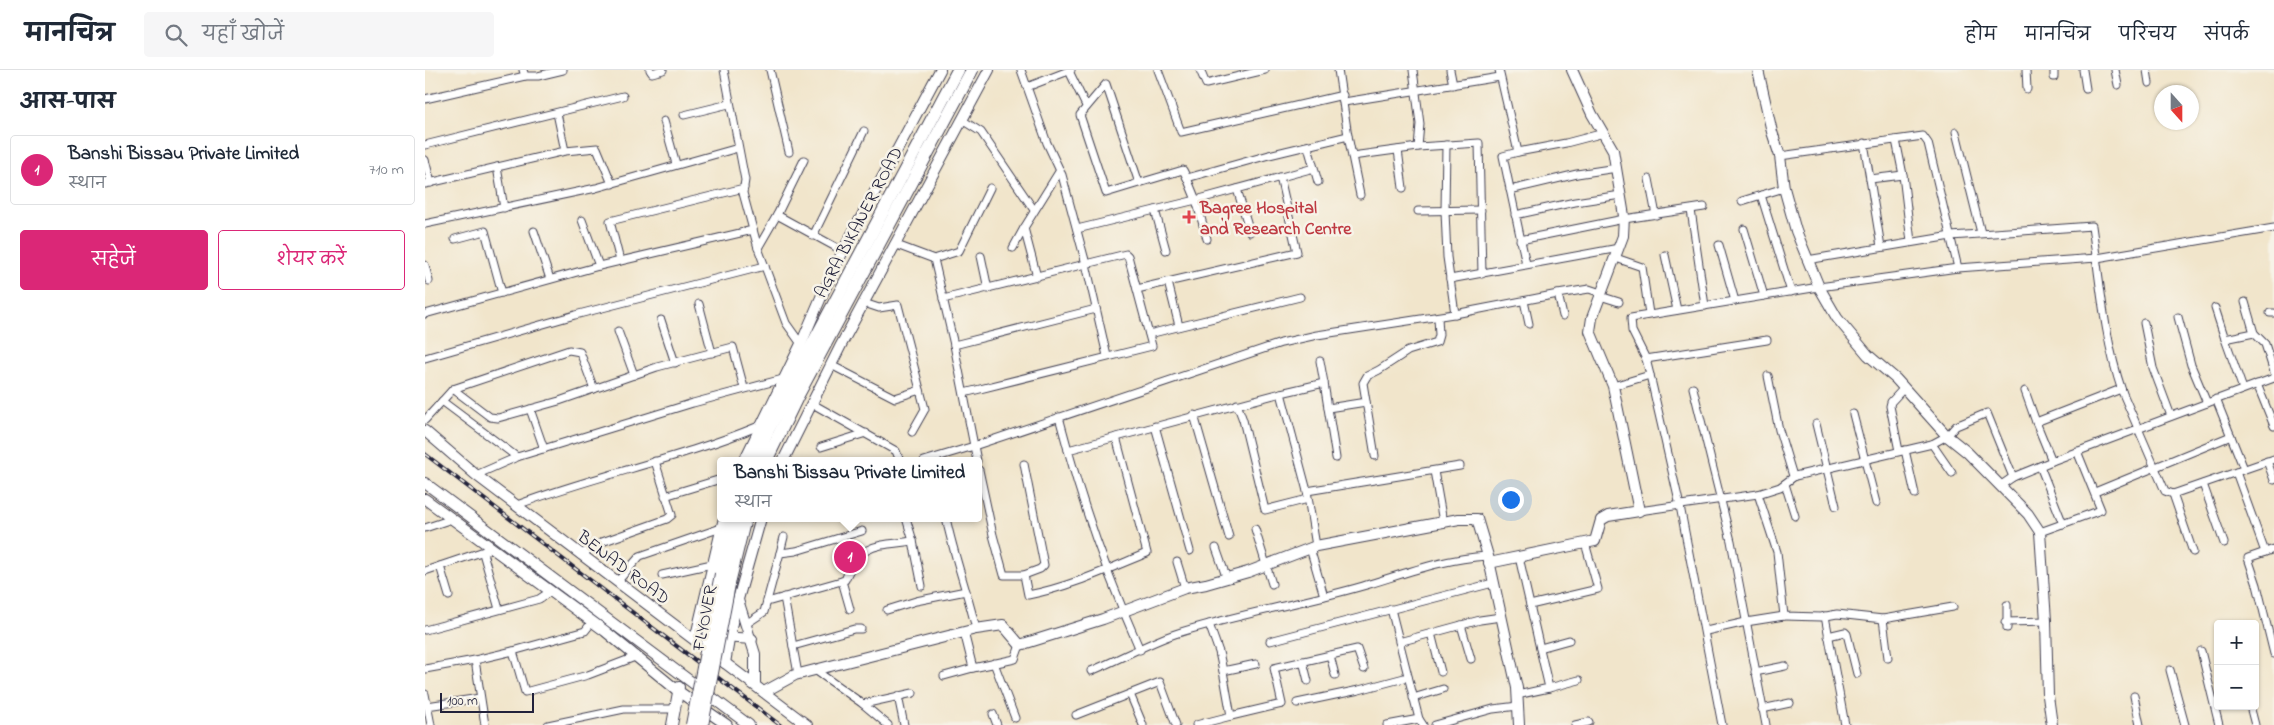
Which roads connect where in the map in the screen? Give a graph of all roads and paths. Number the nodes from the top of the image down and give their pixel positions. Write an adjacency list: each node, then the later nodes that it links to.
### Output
1 (563, 70): 24 (street)
2 (650, 70): 3 (street)
3 (663, 70)
4 (723, 70): 36 (street)
5 (770, 70): 55 (street)
6 (940, 70): 120 (street)
7 (958, 70): 193 (highway, AGRA BIKANER ROAD)
8 (972, 70): 193 (highway)
9 (989, 70): 40 (street)
10 (1021, 70): 29 (street)
11 (1158, 70): 34 (street)
12 (1200, 70): 13 (street)
13 (1265, 70)
14 (1338, 70): 34 (street)
15 (1413, 70): 31 (street)
16 (1450, 70): 27 (street)
17 (1572, 70): 44 (street)
18 (1758, 70): 58 (street)
19 (2026, 70): 30 (street)
20 (2083, 70): 32 (street)
21 (2115, 70): 28 (street)
22 (2147, 70): 26 (street)
23 (1066, 71): 29 (street); 37 (street)
24 (524, 73): 35 (street)
25 (1499, 74): 27 (street); 56 (street)
26 (2149, 83)
27 (1453, 85): 31 (street)
28 (2118, 85)
29 (1027, 87): 65 (street)
30 (2027, 89)
31 (1416, 90): 34 (street); 51 (street)
32 (2086, 90)
33 (623, 96): 38 (street)
34 (1343, 98): 45 (street)
35 (425, 99)
36 (729, 104): 39 (street); 52 (street)
37 (1086, 106): 73 (street); 73 (street)
38 (557, 113): 49 (street); 54 (street)
39 (684, 115)
40 (962, 120): 88 (street); 114 (street)
41 (664, 121): 61 (street)
42 (864, 131): 108 (street)
43 (1956, 132): 107 (street)
44 (1604, 133): 56 (street); 64 (street)
45 (1348, 136): 50 (street); 57 (street)
46 (1896, 140): 47 (street); 66 (street); 109 (street)
47 (1864, 143): 58 (street); 70 (street)
48 (1446, 144): 51 (street); 90 (street); 93 (street)
49 (425, 145)
50 (1308, 146): 63 (street); 68 (street)
51 (1418, 147): 53 (street)
52 (738, 148): 61 (street); 75 (street)
53 (1398, 150): 57 (street); 77 (street)
54 (565, 151): 62 (street); 74 (street)
55 (789, 152)
56 (1518, 152): 80 (street)
57 (1352, 156): 81 (street)
58 (1780, 156): 78 (street)
59 (425, 160): 72 (street)
60 (804, 160): 94 (street)
61 (677, 164): 74 (street)
62 (497, 167): 72 (street); 87 (street)
63 (1314, 168): 67 (street); 71 (street)
64 (1617, 168): 80 (street); 82 (street)
65 (1060, 170): 88 (street); 102 (street)
66 (1903, 175): 70 (street); 113 (street)
67 (1280, 177): 79 (street); 139 (street)
68 (1187, 178): 73 (street); 84 (street)
69 (1649, 179): 96 (street)
70 (1870, 179): 116 (street)
71 (1318, 182)
72 (428, 183)
73 (1139, 183)
74 (612, 184): 87 (street)
75 (744, 188): 104 (street); 127 (street)
76 (991, 188): 125 (street)
77 (1403, 188)
78 (1784, 188): 83 (street); 126 (street)
79 (1237, 189): 84 (street); 106 (street)
80 (1510, 190): 95 (street)
81 (1360, 195)
82 (1621, 195): 95 (street); 97 (street)
83 (1761, 195): 85 (street); 143 (street)
84 (1196, 200): 89 (street); 111 (street)
85 (1742, 201)
86 (1704, 207): 91 (street)
87 (504, 208): 99 (street)
88 (1034, 210): 100 (street)
89 (1155, 210): 102 (street); 119 (street)
90 (1481, 210): 93 (street); 134 (street)
91 (1691, 210): 96 (street); 156 (street)
92 (1418, 211): 93 (street)
93 (1445, 211): 137 (street)
94 (777, 215): 108 (street); 117 (street)
95 (1515, 215): 112 (street)
96 (1656, 215): 97 (street)
97 (1624, 219): 112 (street); 121 (street)
98 (582, 220): 131 (street)
99 (425, 224)
100 (1024, 228): 118 (street); 135 (street)
101 (2274, 228): 124 (street)
102 (1077, 229): 128 (street)
103 (1744, 229): 147 (street)
104 (753, 230): 117 (street); 127 (street)
105 (534, 231): 136 (street)
106 (1249, 232)
107 (1981, 233): 109 (street); 124 (street)
108 (813, 236): 120 (street)
109 (1951, 236): 113 (street); 133 (street)
110 (455, 239): 144 (street)
111 (1207, 240)
112 (1521, 240): 129 (street)
113 (1911, 242): 116 (street)
114 (894, 244): 125 (street); 154 (street)
115 (1719, 245): 151 (street)
116 (1881, 247): 126 (street)
117 (758, 248): 132 (street)
118 (1013, 248)
119 (1167, 250)
120 (843, 251): 175 (street)
121 (1617, 253): 129 (street); 146 (street); 162 (street)
122 (1665, 255): 159 (street)
123 (981, 256): 141 (street)
124 (2097, 258): 133 (street); 202 (street)
125 (934, 259): 149 (street)
126 (1807, 260): 140 (street)
127 (620, 261): 131 (street)
128 (1086, 264): 135 (street); 142 (street); 158 (street)
129 (1526, 264): 134 (street)
130 (425, 265): 138 (street)
131 (599, 266): 136 (street)
132 (765, 266): 175 (street); 179 (street)
133 (1958, 268): 140 (street)
134 (1482, 274): 137 (street)
135 (1037, 277): 141 (street)
136 (551, 279): 144 (street)
137 (1451, 279): 161 (street)
138 (429, 281)
139 (1167, 282): 142 (street); 169 (street)
140 (1819, 287): 143 (street); 195 (street)
141 (988, 289): 149 (street)
142 (1137, 290): 172 (street)
143 (1791, 292): 147 (street)
144 (502, 293): 160 (street)
145 (1558, 294): 146 (street); 150 (street); 163 (street)
146 (1601, 295): 152 (street); 191 (street)
147 (1764, 296): 151 (street)
148 (1300, 297): 169 (street)
149 (943, 299): 176 (street)
150 (1524, 301): 161 (street); 168 (street)
151 (1735, 301): 156 (street)
152 (1619, 302)
153 (2245, 302): 171 (street)
154 (864, 303): 183 (street); 198 (street)
155 (699, 304): 177 (street)
156 (1705, 306): 159 (street)
157 (2215, 308): 173 (street)
158 (1097, 309): 176 (street); 178 (street)
159 (1677, 310): 162 (street)
160 (425, 314)
161 (1455, 314): 164 (street)
162 (1649, 314): 180 (street)
163 (1563, 316)
164 (1438, 317): 206 (street); 215 (street)
165 (2178, 318): 208 (street)
166 (661, 320): 182 (street)
167 (2143, 323): 214 (street)
168 (1529, 324)
169 (1179, 326): 172 (street)
170 (618, 332): 185 (street)
171 (2254, 333): 173 (street); 184 (street)
172 (1149, 334): 178 (street)
173 (2225, 339): 199 (street)
174 (1767, 340): 180 (street)
175 (801, 344): 193 (street)
176 (954, 345): 203 (street)
177 (712, 353): 182 (street); 192 (street)
178 (1107, 356): 203 (street)
179 (425, 358)
180 (1645, 359): 186 (street)
181 (1320, 361): 189 (street)
182 (675, 362): 185 (street)
183 (831, 365): 198 (street); 207 (street)
184 (2274, 372)
185 (634, 375): 197 (street)
186 (1650, 375): 191 (street); 279 (street)
187 (1768, 376): 260 (street)
188 (2274, 378): 190 (street)
189 (1324, 383): 201 (street); 210 (street)
190 (2257, 384): 199 (street); 221 (street)
191 (1613, 386): 281 (street)
192 (744, 388): 193 (street); 232 (street)
193 (790, 388): 219 (street); 239 (highway); 240 (highway)
194 (1693, 388): 276 (street)
195 (1903, 388): 226 (street); 234 (street)
196 (453, 389): 197 (street); 205 (street); 211 (street)
197 (594, 389): 211 (street)
198 (920, 390): 224 (street)
199 (2243, 390): 204 (street)
200 (2025, 391): 217 (street)
201 (1281, 392): 209 (street); 273 (street)
202 (2122, 392): 217 (street); 222 (street)
203 (963, 393): 230 (street)
204 (2216, 399): 208 (street); 227 (street)
205 (442, 400): 216 (street); 237 (street)
206 (1366, 402): 210 (street); 236 (street)
207 (811, 403): 225 (street); 241 (street)
208 (2207, 403): 214 (street)
209 (1237, 404): 213 (street); 273 (street)
210 (1328, 408): 245 (street)
211 (530, 409): 232 (street)
212 (1853, 414): 246 (street)
213 (1195, 415): 220 (street); 297 (street)
214 (2171, 416): 222 (street)
215 (1059, 417): 230 (street); 233 (street)
216 (425, 420)
217 (2036, 422): 249 (street)
218 (1816, 424): 254 (street)
219 (759, 426): 238 (street); 248 (street)
220 (1155, 426): 228 (street); 305 (street)
221 (2274, 426)
222 (2138, 428): 235 (street); 253 (street)
223 (425, 431): 259 (street, BENAD ROAD)
224 (912, 432)
225 (866, 433): 231 (street); 242 (street)
226 (1947, 436): 229 (street); 261 (street); 268 (street)
227 (2231, 436): 253 (street); 255 (street)
228 (1116, 437): 233 (street); 316 (street)
229 (1931, 444): 234 (street); 258 (street)
230 (974, 446): 243 (street); 244 (street)
231 (821, 447)
232 (544, 449): 237 (street)
233 (1068, 450): 316 (street)
234 (1902, 451): 246 (street); 271 (street)
235 (2077, 451): 249 (street); 269 (street)
236 (1375, 456)
237 (517, 457): 259 (street)
238 (746, 457)
239 (757, 457)
240 (767, 457)
241 (785, 457)
242 (899, 457)
243 (939, 457)
244 (976, 457)
245 (1336, 458)
246 (1865, 459): 254 (street); 277 (street)
247 (2271, 460): 255 (street); 263 (street)
248 (655, 461): 274 (street); 278 (street)
249 (2052, 461): 252 (street)
250 (1024, 464): 319 (street)
251 (1460, 466): 256 (street)
252 (2040, 466): 261 (street); 291 (street)
253 (2154, 467): 269 (street); 272 (street)
254 (1827, 468): 260 (street); 280 (street)
255 (2244, 469): 257 (street)
256 (1434, 471): 273 (street); 289 (street)
257 (2236, 472): 267 (street); 307 (street)
258 (1952, 474)
259 (476, 475): 278 (street, BENAD ROAD)
260 (1793, 476): 266 (street)
261 (2013, 477): 268 (street)
262 (717, 480): 274 (street)
263 (2274, 480)
264 (425, 483): 394 (street)
265 (982, 484): 319 (street)
266 (1785, 484): 270 (street); 282 (street)
267 (2203, 484): 272 (street); 299 (street)
268 (2000, 486): 295 (street)
269 (2095, 492): 291 (street)
270 (1757, 494): 276 (street); 342 (street)
271 (1915, 494)
272 (2173, 494): 306 (street)
273 (1308, 495): 301 (street)
274 (665, 496): 309 (street)
275 (425, 499): 283 (street)
276 (1720, 500): 279 (street); 348 (street)
277 (1876, 503)
278 (517, 505): 309 (street, BENAD ROAD)
279 (1680, 506): 281 (street); 355 (street)
280 (1836, 506)
281 (1639, 511): 300 (street)
282 (1795, 516)
283 (452, 519): 292 (street); 304 (street)
284 (732, 522): 434 (highway, FLYOVER, bridge)
285 (744, 522): 435 (highway, FLYOVER, bridge)
286 (760, 522): 332 (street)
287 (907, 522): 298 (street)
288 (947, 522): 328 (street)
289 (1443, 522): 301 (street); 311 (street)
290 (722, 523): 313 (street); 322 (street)
291 (2063, 524): 295 (street)
292 (425, 528)
293 (1255, 529): 314 (street)
294 (862, 531): 308 (street)
295 (2040, 532): 346 (street)
296 (784, 537): 308 (street)
297 (1229, 537)
298 (913, 541): 321 (street); 325 (street)
299 (2224, 543)
300 (1585, 544): 310 (street); 334 (street)
301 (1313, 547): 314 (street); 330 (street)
302 (1216, 548): 320 (street)
303 (2274, 549): 307 (street)
304 (488, 550): 315 (street); 327 (street); 337 (street)
305 (1190, 551)
306 (2193, 552)
307 (2265, 552): 358 (street)
308 (780, 553): 333 (street)
309 (580, 555): 322 (street, BENAD ROAD)
310 (1519, 557): 311 (street); 334 (street)
311 (1489, 560): 323 (street); 330 (street)
312 (1177, 562): 326 (street)
313 (712, 564): 318 (street); 362 (street)
314 (1267, 564): 320 (street); 324 (street)
315 (440, 566): 317 (street); 329 (street)
316 (1106, 570): 319 (street); 341 (street)
317 (425, 571)
318 (662, 575)
319 (1024, 575)
320 (1227, 579): 326 (street)
321 (842, 581): 331 (street); 338 (street)
322 (617, 582): 362 (street, BENAD ROAD)
323 (1493, 583): 339 (street); 344 (street)
324 (1272, 584)
325 (922, 586)
326 (1185, 588): 341 (street)
327 (551, 591): 337 (street); 347 (street)
328 (966, 591): 340 (street); 353 (street)
329 (449, 596)
330 (1323, 596): 350 (street)
331 (784, 598): 333 (street); 367 (street)
332 (738, 600): 349 (street); 359 (street)
333 (767, 602): 349 (street)
334 (1530, 605): 368 (street)
335 (2007, 606): 346 (street)
336 (1953, 607): 345 (street)
337 (499, 609): 354 (street)
338 (850, 609)
339 (1391, 609): 364 (street); 365 (street)
340 (887, 610)
341 (1122, 610): 366 (street); 369 (street)
342 (1785, 616): 343 (street); 348 (street)
343 (1825, 616): 345 (street); 360 (street)
344 (1501, 617): 351 (street); 407 (street)
345 (1883, 618): 375 (street)
346 (2046, 621): 451 (street)
347 (592, 622): 370 (street); 374 (street)
348 (1746, 622): 355 (street); 391 (street)
349 (746, 624): 361 (street)
350 (1209, 624): 369 (street); 389 (street)
351 (1461, 625): 357 (street); 376 (street)
352 (861, 629): 367 (street)
353 (977, 629): 356 (street); 366 (street)
354 (425, 630)
355 (1706, 631): 448 (street)
356 (964, 632): 383 (street); 386 (street)
357 (1431, 633): 365 (street); 390 (street)
358 (2272, 635): 372 (street)
359 (730, 636): 361 (street); 362 (street); 379 (street)
360 (1828, 636): 393 (street); 450 (street)
361 (752, 639): 401 (street)
362 (695, 640): 379 (street, BENAD ROAD)
363 (1569, 640): 368 (street)
364 (1270, 641)
365 (1399, 642): 397 (street)
366 (1020, 645): 380 (street)
367 (793, 646): 392 (street)
368 (1540, 648): 400 (street)
369 (1140, 650): 388 (street)
370 (513, 651): 374 (street); 377 (street)
371 (2201, 651): 454 (street)
372 (2274, 654)
373 (1330, 655): 378 (street); 385 (street); 396 (street)
374 (635, 658): 403 (street)
375 (1888, 658)
376 (1471, 659)
377 (475, 660): 384 (street); 410 (street)
378 (1303, 661): 399 (street); 423 (street)
379 (725, 663): 401 (street, BENAD ROAD)
380 (995, 663): 383 (street); 424 (street)
381 (1256, 664): 389 (street)
382 (1785, 666): 391 (street)
383 (973, 668): 395 (street)
384 (425, 669)
385 (1364, 669)
386 (815, 670): 392 (street); 415 (street)
387 (2170, 670): 453 (street)
388 (1091, 671)
389 (1223, 671): 423 (street)
390 (1441, 672)
391 (1755, 672): 419 (street)
392 (798, 674): 401 (street)
393 (1857, 674)
394 (681, 675): 403 (street); 414 (street)
395 (945, 676)
396 (1335, 676)
397 (1409, 677): 411 (street); 412 (street)
398 (1579, 680): 400 (street)
399 (1308, 681)
400 (1549, 688): 407 (street)
401 (759, 689): 438 (street, BENAD ROAD)
402 (1443, 689): 411 (street)
403 (678, 691): 418 (street); 425 (street)
404 (913, 692): 408 (street)
405 (425, 694): 416 (street)
406 (1131, 694): 422 (street); 441 (street); 442 (street)
407 (1517, 695): 417 (street)
408 (898, 696): 415 (street); 439 (street)
409 (2134, 696): 452 (street)
410 (480, 698): 416 (street); 431 (street)
411 (1413, 698): 427 (street)
412 (1297, 703)
413 (1789, 703): 419 (street)
414 (722, 704): 425 (street); 437 (street)
415 (863, 704): 429 (street)
416 (427, 706): 430 (street)
417 (1518, 706): 445 (street); 446 (street)
418 (675, 709): 432 (street); 433 (street)
419 (1762, 709): 449 (street)
420 (2251, 710): 455 (street)
421 (993, 714): 440 (street)
422 (1076, 715)
423 (1231, 716): 426 (street)
424 (1015, 718)
425 (716, 721): 436 (street)
426 (1221, 722): 443 (street)
427 (1421, 722): 444 (street)
428 (1589, 722): 447 (street)
429 (885, 724)
430 (431, 725)
431 (485, 725)
432 (548, 725)
433 (671, 725)
434 (692, 725)
435 (701, 725)
436 (727, 725)
437 (749, 725)
438 (807, 725)
439 (903, 725)
440 (997, 725)
441 (1143, 725)
442 (1176, 725)
443 (1196, 725)
444 (1387, 725)
445 (1435, 725)
446 (1519, 725)
447 (1575, 725)
448 (1723, 725)
449 (1765, 725)
450 (1845, 725)
451 (2052, 725)
452 (2140, 725)
453 (2185, 725)
454 (2219, 725)
455 (2255, 725)

